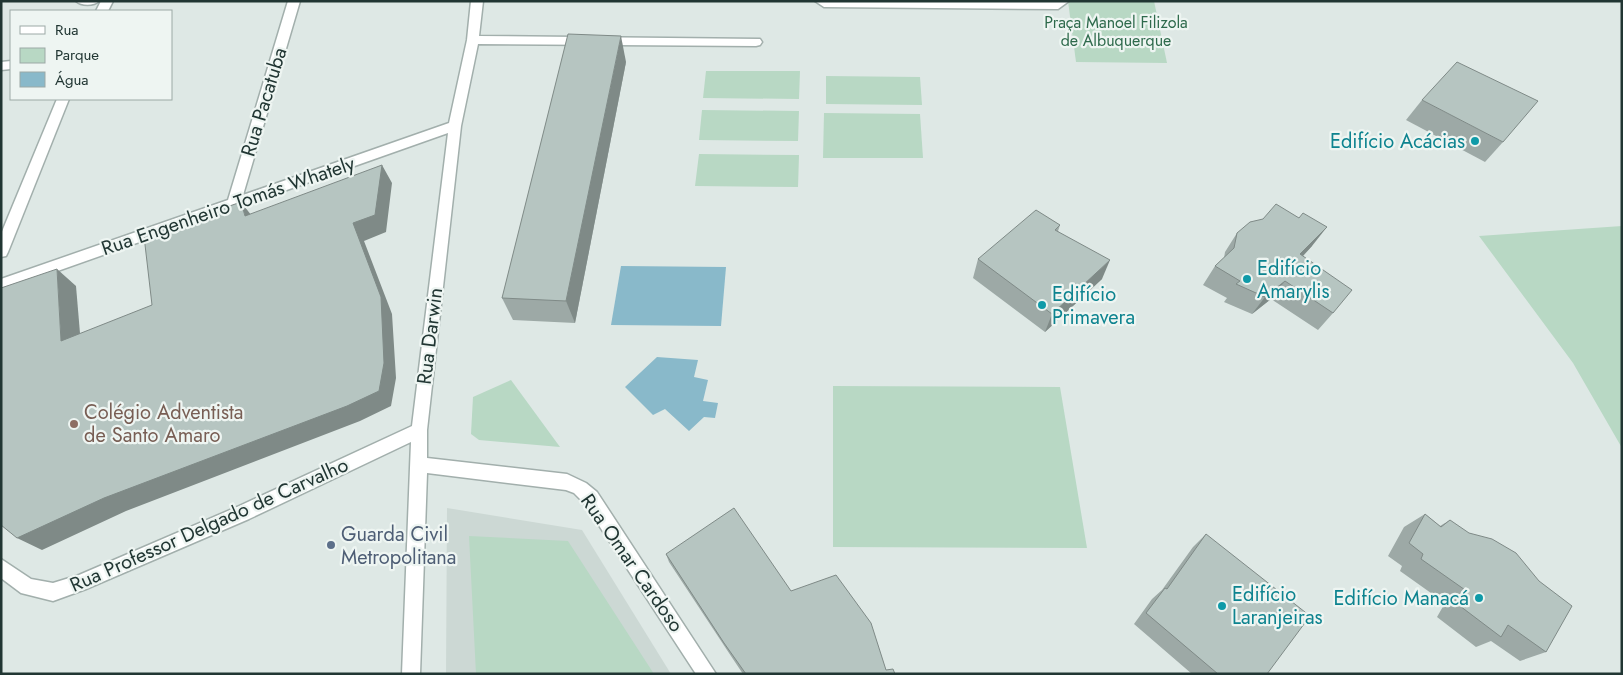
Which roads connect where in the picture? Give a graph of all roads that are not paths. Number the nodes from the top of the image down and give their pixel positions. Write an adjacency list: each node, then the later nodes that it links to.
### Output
1 (81, 1): 2 (street)
2 (94, 1)
3 (294, 1): 11 (street, Rua Pacatuba)
4 (476, 1): 7 (street, Rua Darwin)
5 (820, 1): 6 (street)
6 (1064, 1)
7 (473, 40): 8 (street); 10 (street, Rua Darwin)
8 (756, 42)
9 (63, 100): 12 (street)
10 (455, 126): 11 (street, Rua Engenheiro Tomás Whately); 14 (street, Rua Darwin)
11 (234, 204): 13 (street, Rua Engenheiro Tomás Whately)
12 (1, 252)
13 (1, 285)
14 (419, 430): 15 (street, Rua Darwin); 16 (street, Rua Professor Delgado de Carvalho)
15 (419, 465): 17 (street, Rua Darwin); 18 (street, Rua Omar Cardoso)
16 (1, 567)
17 (411, 674)
18 (707, 674)

